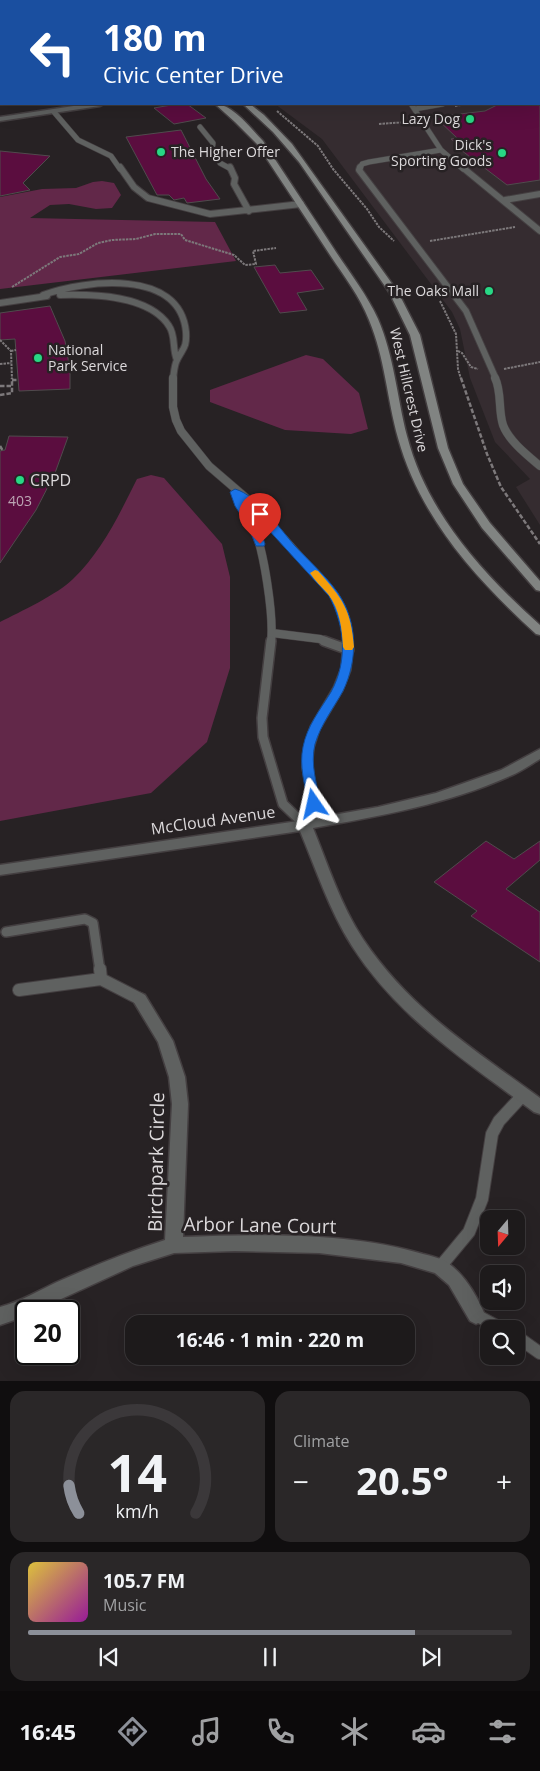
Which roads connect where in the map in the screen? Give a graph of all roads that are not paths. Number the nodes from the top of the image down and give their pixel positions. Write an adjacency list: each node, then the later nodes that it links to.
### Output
1 (94, 105): 6 (street)
2 (219, 105): 12 (main road, West Hillcrest Drive)
3 (247, 105): 20 (main road, West Hillcrest Drive)
4 (428, 105): 5 (lane)
5 (413, 106): 9 (lane)
6 (54, 112): 7 (street); 13 (lane)
7 (0, 119)
8 (200, 127): 13 (lane)
9 (441, 150): 11 (lane); 18 (lane)
10 (540, 194): 11 (lane)
11 (505, 200): 14 (lane)
12 (301, 204): 13 (lane); 21 (main road, West Hillcrest Drive)
13 (250, 211)
14 (540, 231)
15 (43, 296): 16 (lane); 17 (lane); 17 (lane)
16 (0, 302)
17 (177, 360): 19 (lane)
18 (540, 466)
19 (235, 492): 22 (lane); 23 (lane)
20 (540, 588)
21 (540, 631)
22 (272, 633): 23 (lane); 25 (lane)
23 (349, 650): 25 (lane)
24 (540, 753): 25 (street, McCloud Avenue)
25 (306, 825): 26 (street, McCloud Avenue); 31 (street)
26 (0, 870)
27 (6, 932): 28 (lane)
28 (101, 979): 29 (lane); 30 (lane)
29 (19, 990)
30 (140, 999): 33 (street, Birchpark Circle)
31 (523, 1095): 32 (street); 34 (lane)
32 (540, 1107)
33 (174, 1245): 34 (street, Arbor Lane Court); 36 (street, Arbor Lane Court)
34 (440, 1267): 35 (street, Arbor Lane Court)
35 (476, 1315): 37 (lane)
36 (0, 1316)
37 (485, 1320)
38 (525, 1342): 39 (lane)
39 (540, 1353)

